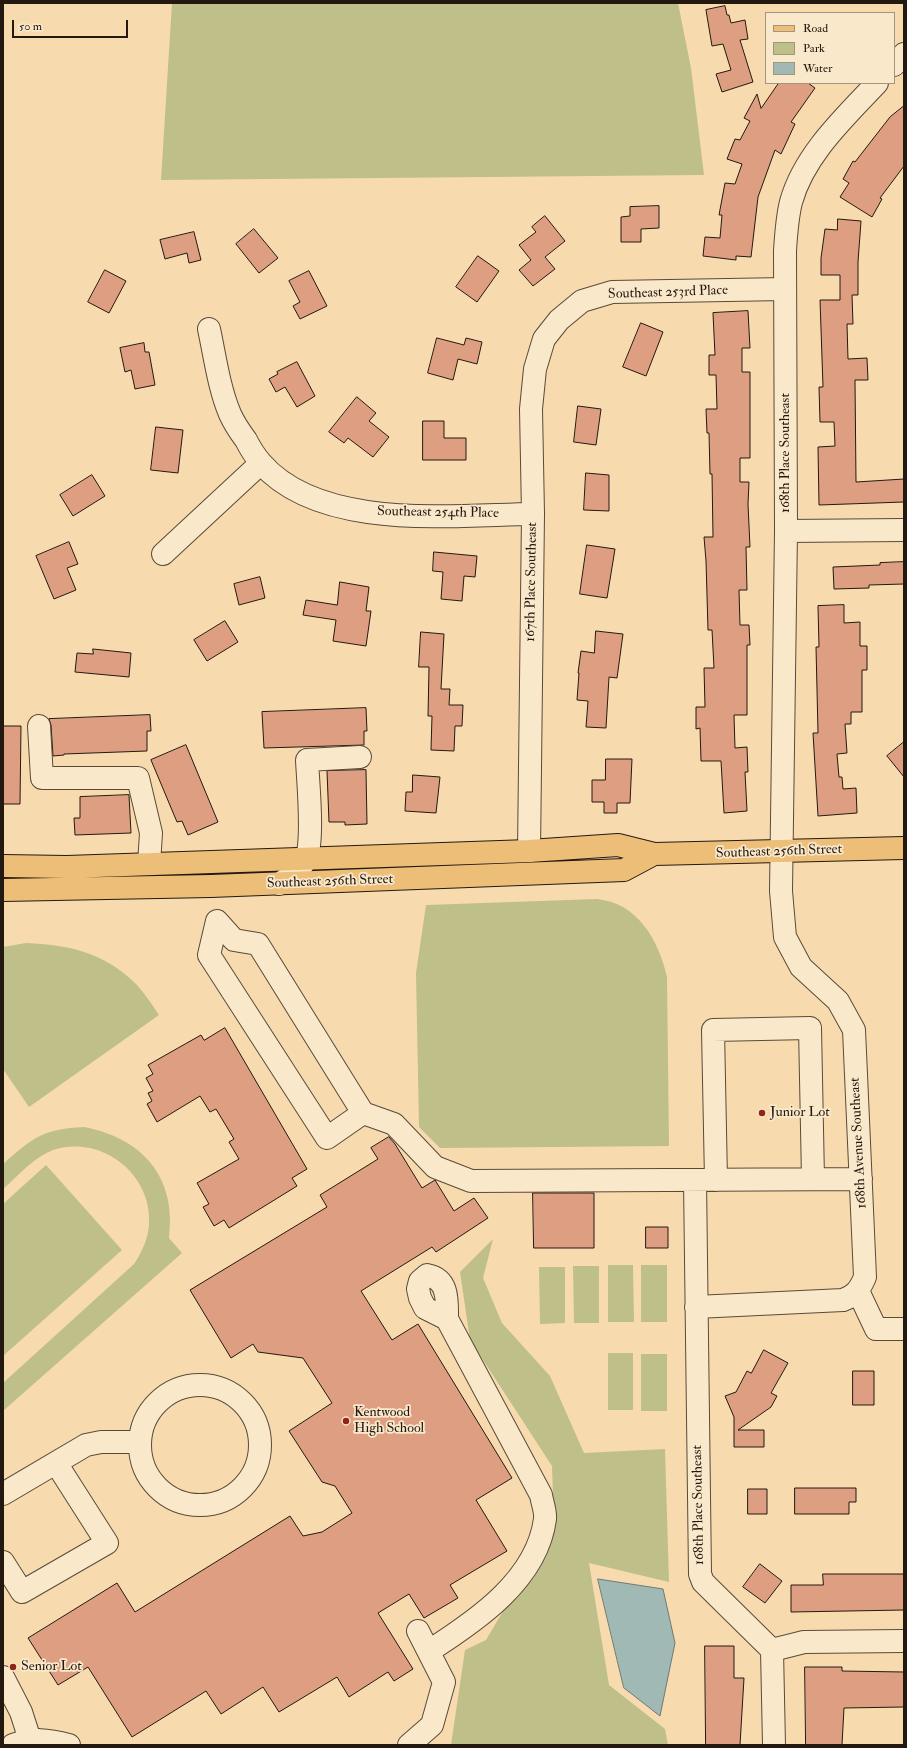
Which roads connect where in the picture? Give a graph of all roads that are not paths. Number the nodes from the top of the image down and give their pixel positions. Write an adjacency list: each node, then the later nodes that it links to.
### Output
1 (904, 54): 2 (street)
2 (895, 63)
3 (868, 86): 4 (street, 168th Place Southeast)
4 (785, 289): 5 (street, Southeast 253rd Place); 10 (street, 168th Place Southeast)
5 (559, 320): 8 (street, 167th Place Southeast)
6 (208, 329): 7 (street, Southeast 254th Place)
7 (260, 463): 8 (street, Southeast 254th Place); 11 (street)
8 (533, 514): 15 (street, 167th Place Southeast)
9 (904, 530): 10 (street)
10 (786, 531): 16 (street, 168th Place Southeast)
11 (163, 554)
12 (39, 726): 19 (street)
13 (360, 757): 18 (street)
14 (904, 848): 16 (main road, Southeast 256th Street)
15 (528, 851): 17 (main road, Southeast 256th Street); 18 (main road, Southeast 256th Street)
16 (781, 852): 17 (main road, Southeast 256th Street); 26 (street, 168th Avenue Southeast)
17 (654, 854): 21 (main road, Southeast 256th Street)
18 (306, 859): 19 (main road, Southeast 256th Street); 21 (street)
19 (149, 864): 20 (main road, Southeast 256th Street); 22 (main road)
20 (3, 866)
21 (279, 884): 22 (main road, Southeast 256th Street)
22 (124, 889): 23 (main road, Southeast 256th Street)
23 (3, 890)
24 (363, 1113): 24 (street); 27 (street)
25 (813, 1179): 26 (street); 27 (street); 27 (street, 168th Place Southeast)
26 (862, 1179): 28 (street, 168th Avenue Southeast)
27 (705, 1180): 29 (street, 168th Place Southeast)
28 (858, 1291): 29 (street); 31 (street)
29 (696, 1307): 38 (street, 168th Place Southeast)
30 (447, 1319): 39 (street)
31 (904, 1329)
32 (139, 1442): 32 (street); 33 (street)
33 (56, 1463): 34 (street); 35 (street)
34 (3, 1494)
35 (3, 1562)
36 (418, 1631): 39 (street)
37 (904, 1641): 38 (street)
38 (772, 1650): 44 (street)
39 (428, 1651): 43 (street)
40 (5, 1686): 41 (street)
41 (21, 1742): 42 (street)
42 (68, 1745)
43 (408, 1745)
44 (774, 1745)

